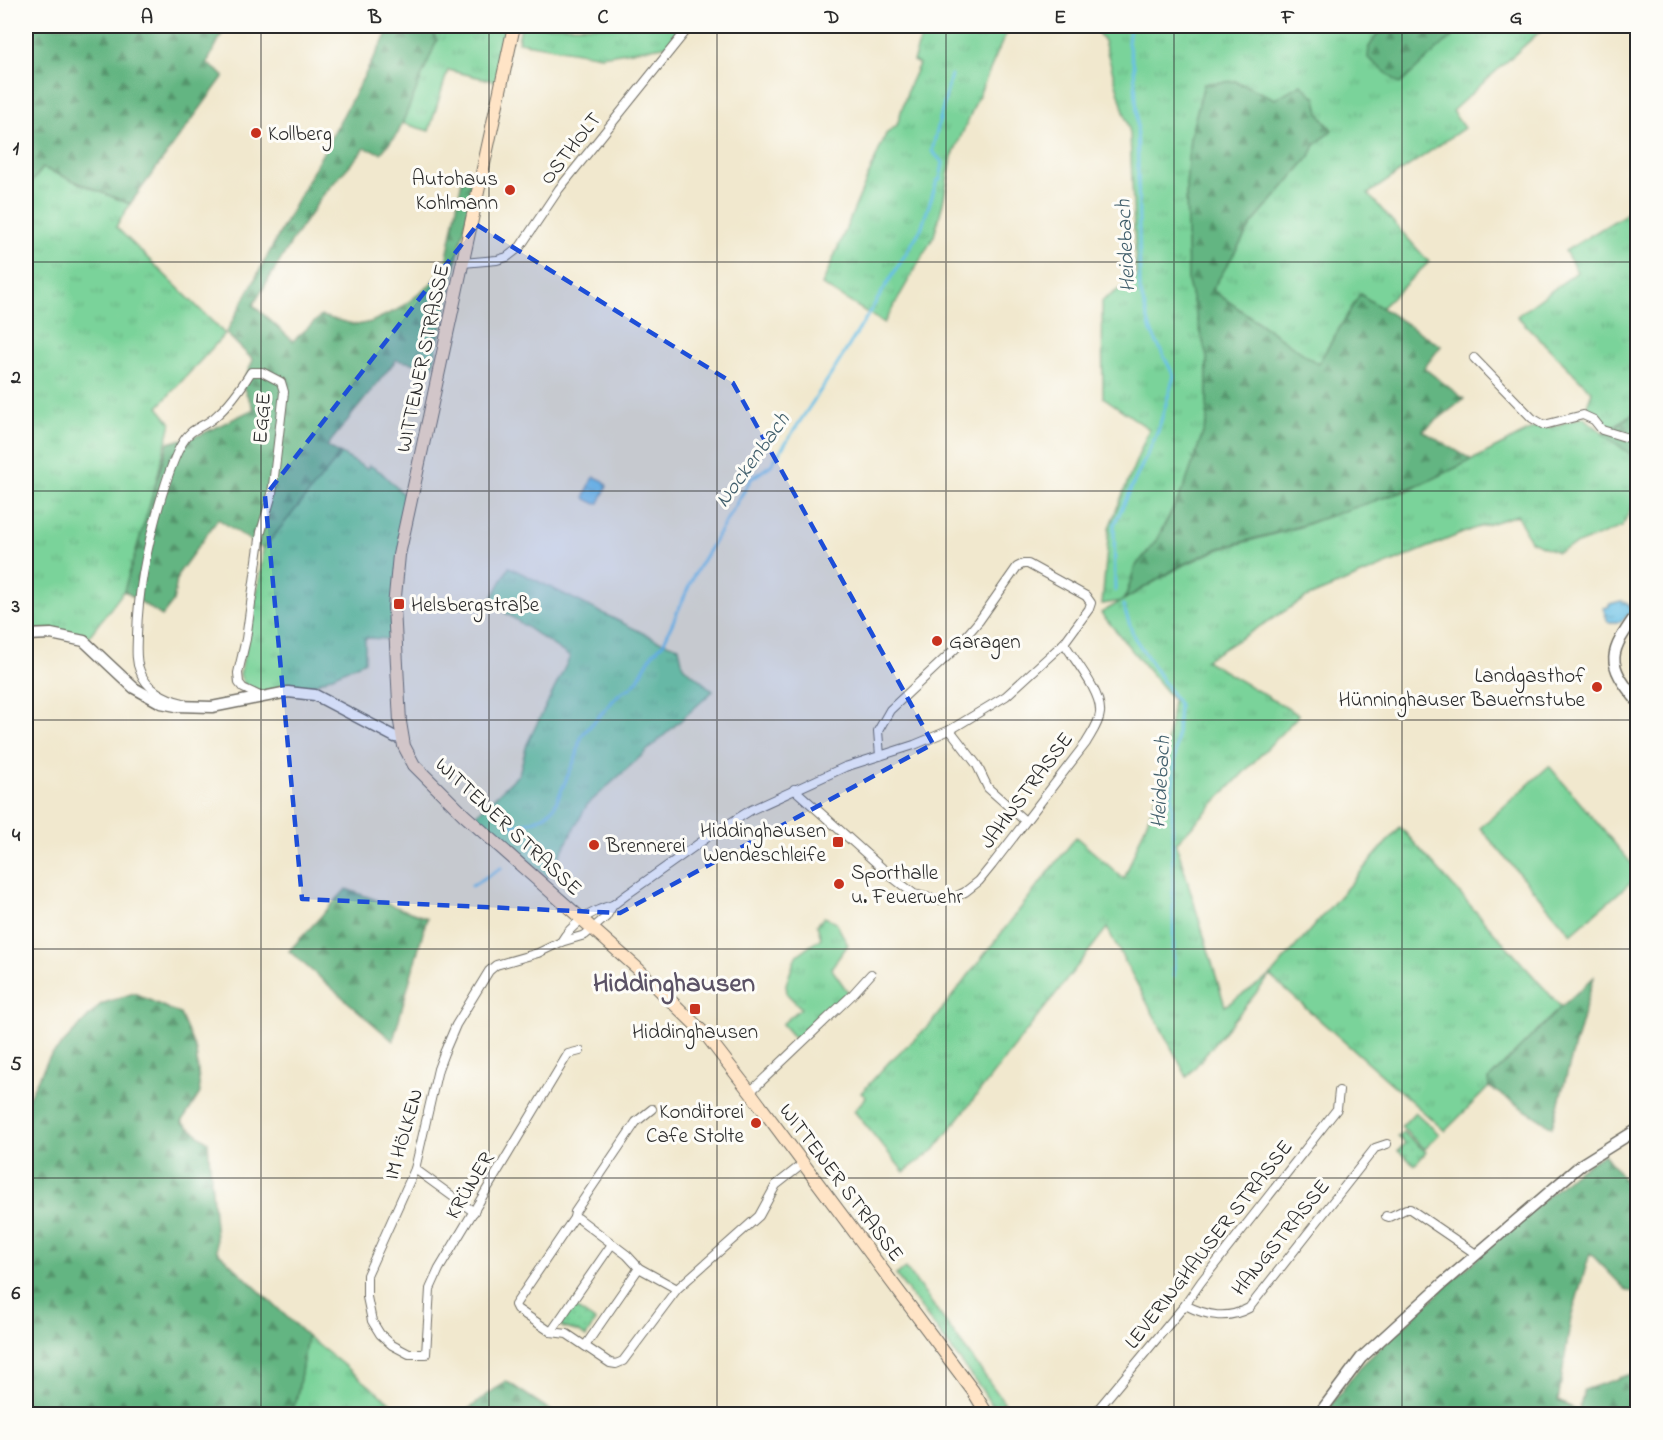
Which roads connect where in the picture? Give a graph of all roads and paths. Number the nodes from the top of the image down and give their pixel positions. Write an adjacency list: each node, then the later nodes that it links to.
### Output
1 (514, 26): 3 (main road, WITTENER STRASSE)
2 (690, 26): 3 (street, OSTHOLT)
3 (463, 263): 15 (main road, WITTENER STRASSE)
4 (1474, 358): 5 (street)
5 (1638, 441)
6 (1638, 507): 7 (street)
7 (1638, 521)
8 (1638, 612): 12 (street)
9 (26, 635): 13 (street)
10 (1064, 643): 14 (street); 16 (street); 18 (street, JAHNSTRASSE)
11 (264, 697): 13 (street); 13 (street, EGGE); 15 (street)
12 (1638, 702)
13 (197, 707)
14 (950, 730): 16 (street); 18 (street)
15 (402, 738): 20 (main road, WITTENER STRASSE)
16 (880, 756): 17 (street)
17 (794, 789): 18 (street, JAHNSTRASSE); 19 (street)
18 (1025, 822)
19 (613, 905): 20 (street, IM HÖLKEN); 21 (street)
20 (582, 920): 21 (main road, WITTENER STRASSE); 22 (street, IM HÖLKEN)
21 (593, 930): 22 (street, IM HÖLKEN); 26 (main road, WITTENER STRASSE)
22 (561, 942): 31 (street, IM HÖLKEN)
23 (871, 974): 26 (street)
24 (580, 1051): 32 (street, KRÜNER)
25 (1339, 1090): 39 (street, LEVERINGHAUSER STRASSE)
26 (750, 1092): 30 (main road, WITTENER STRASSE)
27 (652, 1108): 34 (street)
28 (1638, 1129): 36 (street)
29 (1387, 1144): 39 (street, HANGSTRASSE)
30 (804, 1163): 38 (street); 43 (main road, WITTENER STRASSE)
31 (415, 1169): 32 (street); 42 (street, IM HÖLKEN)
32 (474, 1212): 42 (street, KRÜNER)
33 (1386, 1216): 36 (street)
34 (574, 1218): 35 (street); 40 (street)
35 (612, 1244): 37 (street); 40 (street)
36 (1476, 1254): 45 (street)
37 (639, 1268): 38 (street); 41 (street)
38 (677, 1289): 41 (street)
39 (1185, 1305): 44 (street, LEVERINGHAUSER STRASSE)
40 (551, 1332): 41 (street)
41 (585, 1346)
42 (426, 1354)
43 (987, 1414)
44 (1094, 1414)
45 (1319, 1414)

